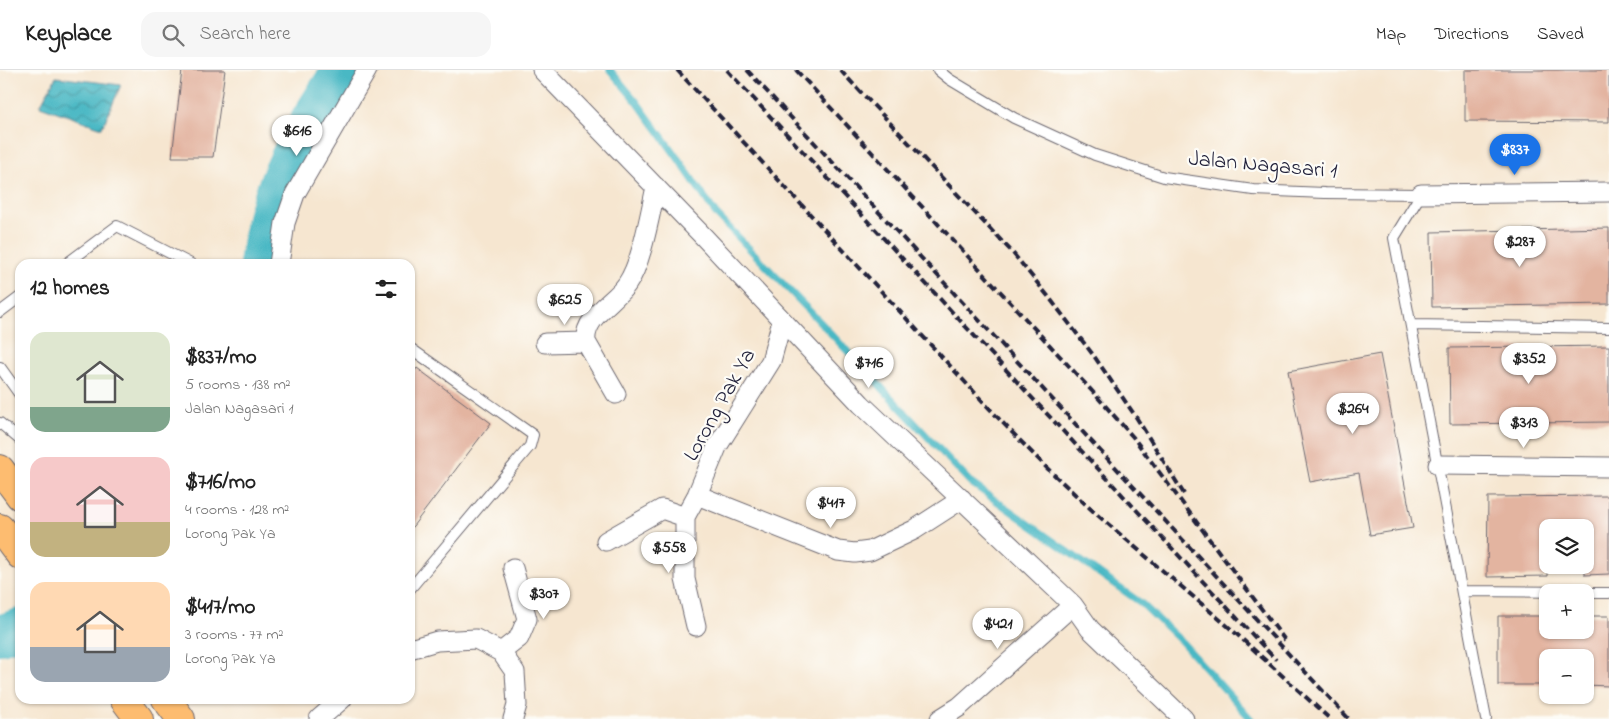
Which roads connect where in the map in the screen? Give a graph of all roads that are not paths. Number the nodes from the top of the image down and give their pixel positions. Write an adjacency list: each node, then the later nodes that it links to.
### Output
1 (367, 70): 9 (street)
2 (542, 70): 4 (street)
3 (938, 70): 6 (lane, Jalan Nagasari 1)
4 (656, 187): 12 (street); 15 (street)
5 (1609, 192): 6 (street, Jalan Nagasari 1)
6 (1421, 194): 13 (lane)
7 (73, 259): 8 (lane)
8 (181, 259)
9 (280, 259)
10 (15, 302): 11 (lane)
11 (0, 312)
12 (782, 321): 25 (street, Lorong Pak Ya); 26 (street)
13 (1411, 325): 14 (lane); 23 (lane)
14 (1609, 328)
15 (586, 342): 16 (street); 20 (street)
16 (545, 343)
17 (415, 352): 32 (lane)
18 (0, 367): 19 (lane)
19 (15, 388)
20 (616, 394)
21 (0, 423): 22 (lane)
22 (15, 436)
23 (1438, 465): 24 (street); 33 (lane)
24 (1609, 467)
25 (697, 495): 26 (street); 27 (street, Lorong Pak Ya)
26 (962, 499): 37 (street)
27 (685, 517): 29 (street); 38 (street, Lorong Pak Ya)
28 (0, 528): 30 (highway)
29 (606, 541)
30 (15, 548)
31 (513, 568): 40 (street)
32 (415, 583)
33 (1462, 591): 34 (lane); 50 (lane)
34 (1539, 592)
35 (1594, 593): 36 (lane)
36 (1609, 593)
37 (1074, 605): 48 (street); 49 (street)
38 (696, 626)
39 (415, 648): 40 (street)
40 (501, 652): 47 (street)
41 (128, 704): 44 (highway)
42 (170, 704): 45 (highway)
43 (336, 704): 46 (street)
44 (139, 719)
45 (181, 719)
46 (318, 719)
47 (513, 719)
48 (940, 719)
49 (1184, 719)
50 (1486, 719)

